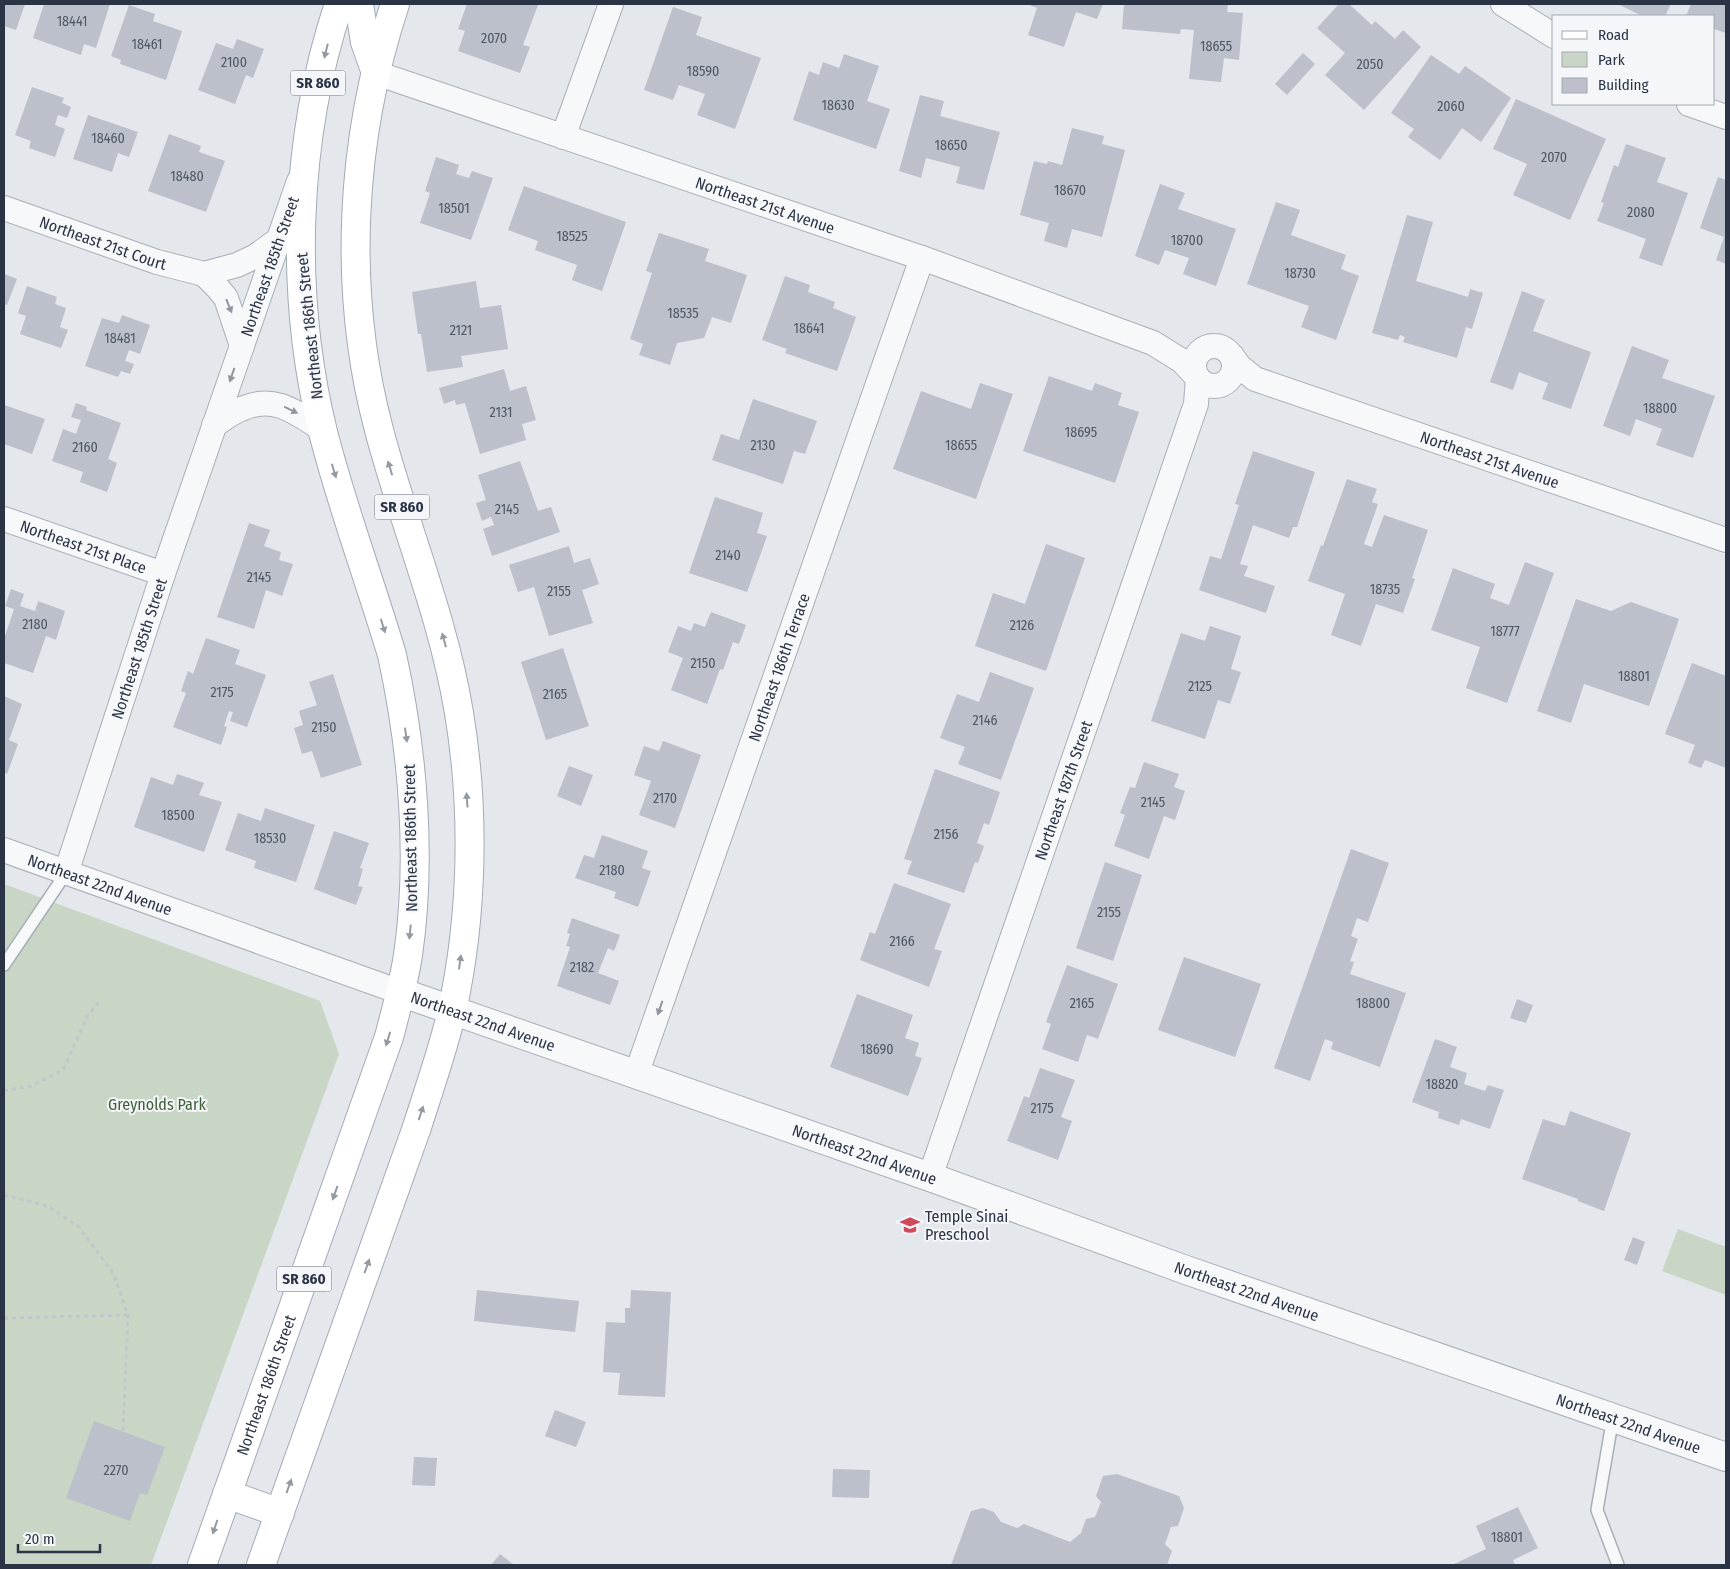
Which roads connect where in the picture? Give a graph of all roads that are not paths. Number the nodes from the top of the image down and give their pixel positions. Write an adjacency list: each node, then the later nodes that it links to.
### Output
1 (395, 4): 6 (main road, SR 860)
2 (611, 4): 9 (street)
3 (1504, 4): 5 (street)
4 (340, 5): 6 (main road); 10 (main road, Northeast 186th Street / SR 860, one-way to 10)
5 (1552, 35)
6 (376, 73): 9 (street, Northeast 21st Avenue); 30 (main road, SR 860, one-way to 6)
7 (1692, 105): 8 (street)
8 (1726, 117)
9 (563, 137): 13 (street, Northeast 21st Avenue)
10 (305, 163): 12 (street, Northeast 185th Street); 22 (main road, Northeast 186th Street / SR 860)
11 (4, 208): 14 (street, Northeast 21st Court)
12 (278, 240): 14 (street, Northeast 21st Court); 16 (street, Northeast 185th Street)
13 (922, 258): 15 (street, Northeast 21st Avenue); 31 (street, Northeast 186th Terrace, one-way to 31)
14 (204, 274): 16 (street, one-way to 16)
15 (1153, 343): 17 (street, Northeast 21st Avenue); 20 (street, Northeast 21st Avenue)
16 (242, 346): 21 (street, Northeast 185th Street, one-way to 21)
17 (1208, 347): 18 (street); 20 (street)
18 (1232, 356): 19 (street, Northeast 21st Avenue); 20 (street)
19 (1255, 379): 20 (street, Northeast 21st Avenue); 24 (street, Northeast 21st Avenue)
20 (1209, 381): 32 (street, Northeast 187th Street)
21 (214, 425): 22 (street, one-way to 22); 25 (street, Northeast 185th Street)
22 (323, 430): 29 (main road, Northeast 186th Street / SR 860, one-way to 29)
23 (4, 519): 25 (street, Northeast 21st Place)
24 (1726, 540)
25 (163, 574): 27 (street, Northeast 185th Street)
26 (4, 850): 27 (street, Northeast 22nd Avenue)
27 (66, 873): 28 (lane); 29 (street, Northeast 22nd Avenue)
28 (4, 965)
29 (400, 992): 30 (street, Northeast 22nd Avenue); 35 (main road, Northeast 186th Street / SR 860, one-way to 35)
30 (452, 1010): 31 (street, Northeast 22nd Avenue); 36 (main road, SR 860, one-way to 30)
31 (636, 1075): 32 (street, Northeast 22nd Avenue)
32 (930, 1177): 33 (street, Northeast 22nd Avenue)
33 (1612, 1418): 34 (street, Northeast 22nd Avenue); 39 (lane)
34 (1726, 1457)
35 (227, 1494): 36 (main road); 37 (main road, Northeast 186th Street / SR 860, one-way to 37)
36 (280, 1513): 38 (main road, SR 860)
37 (202, 1565)
38 (260, 1565)
39 (1618, 1565)

